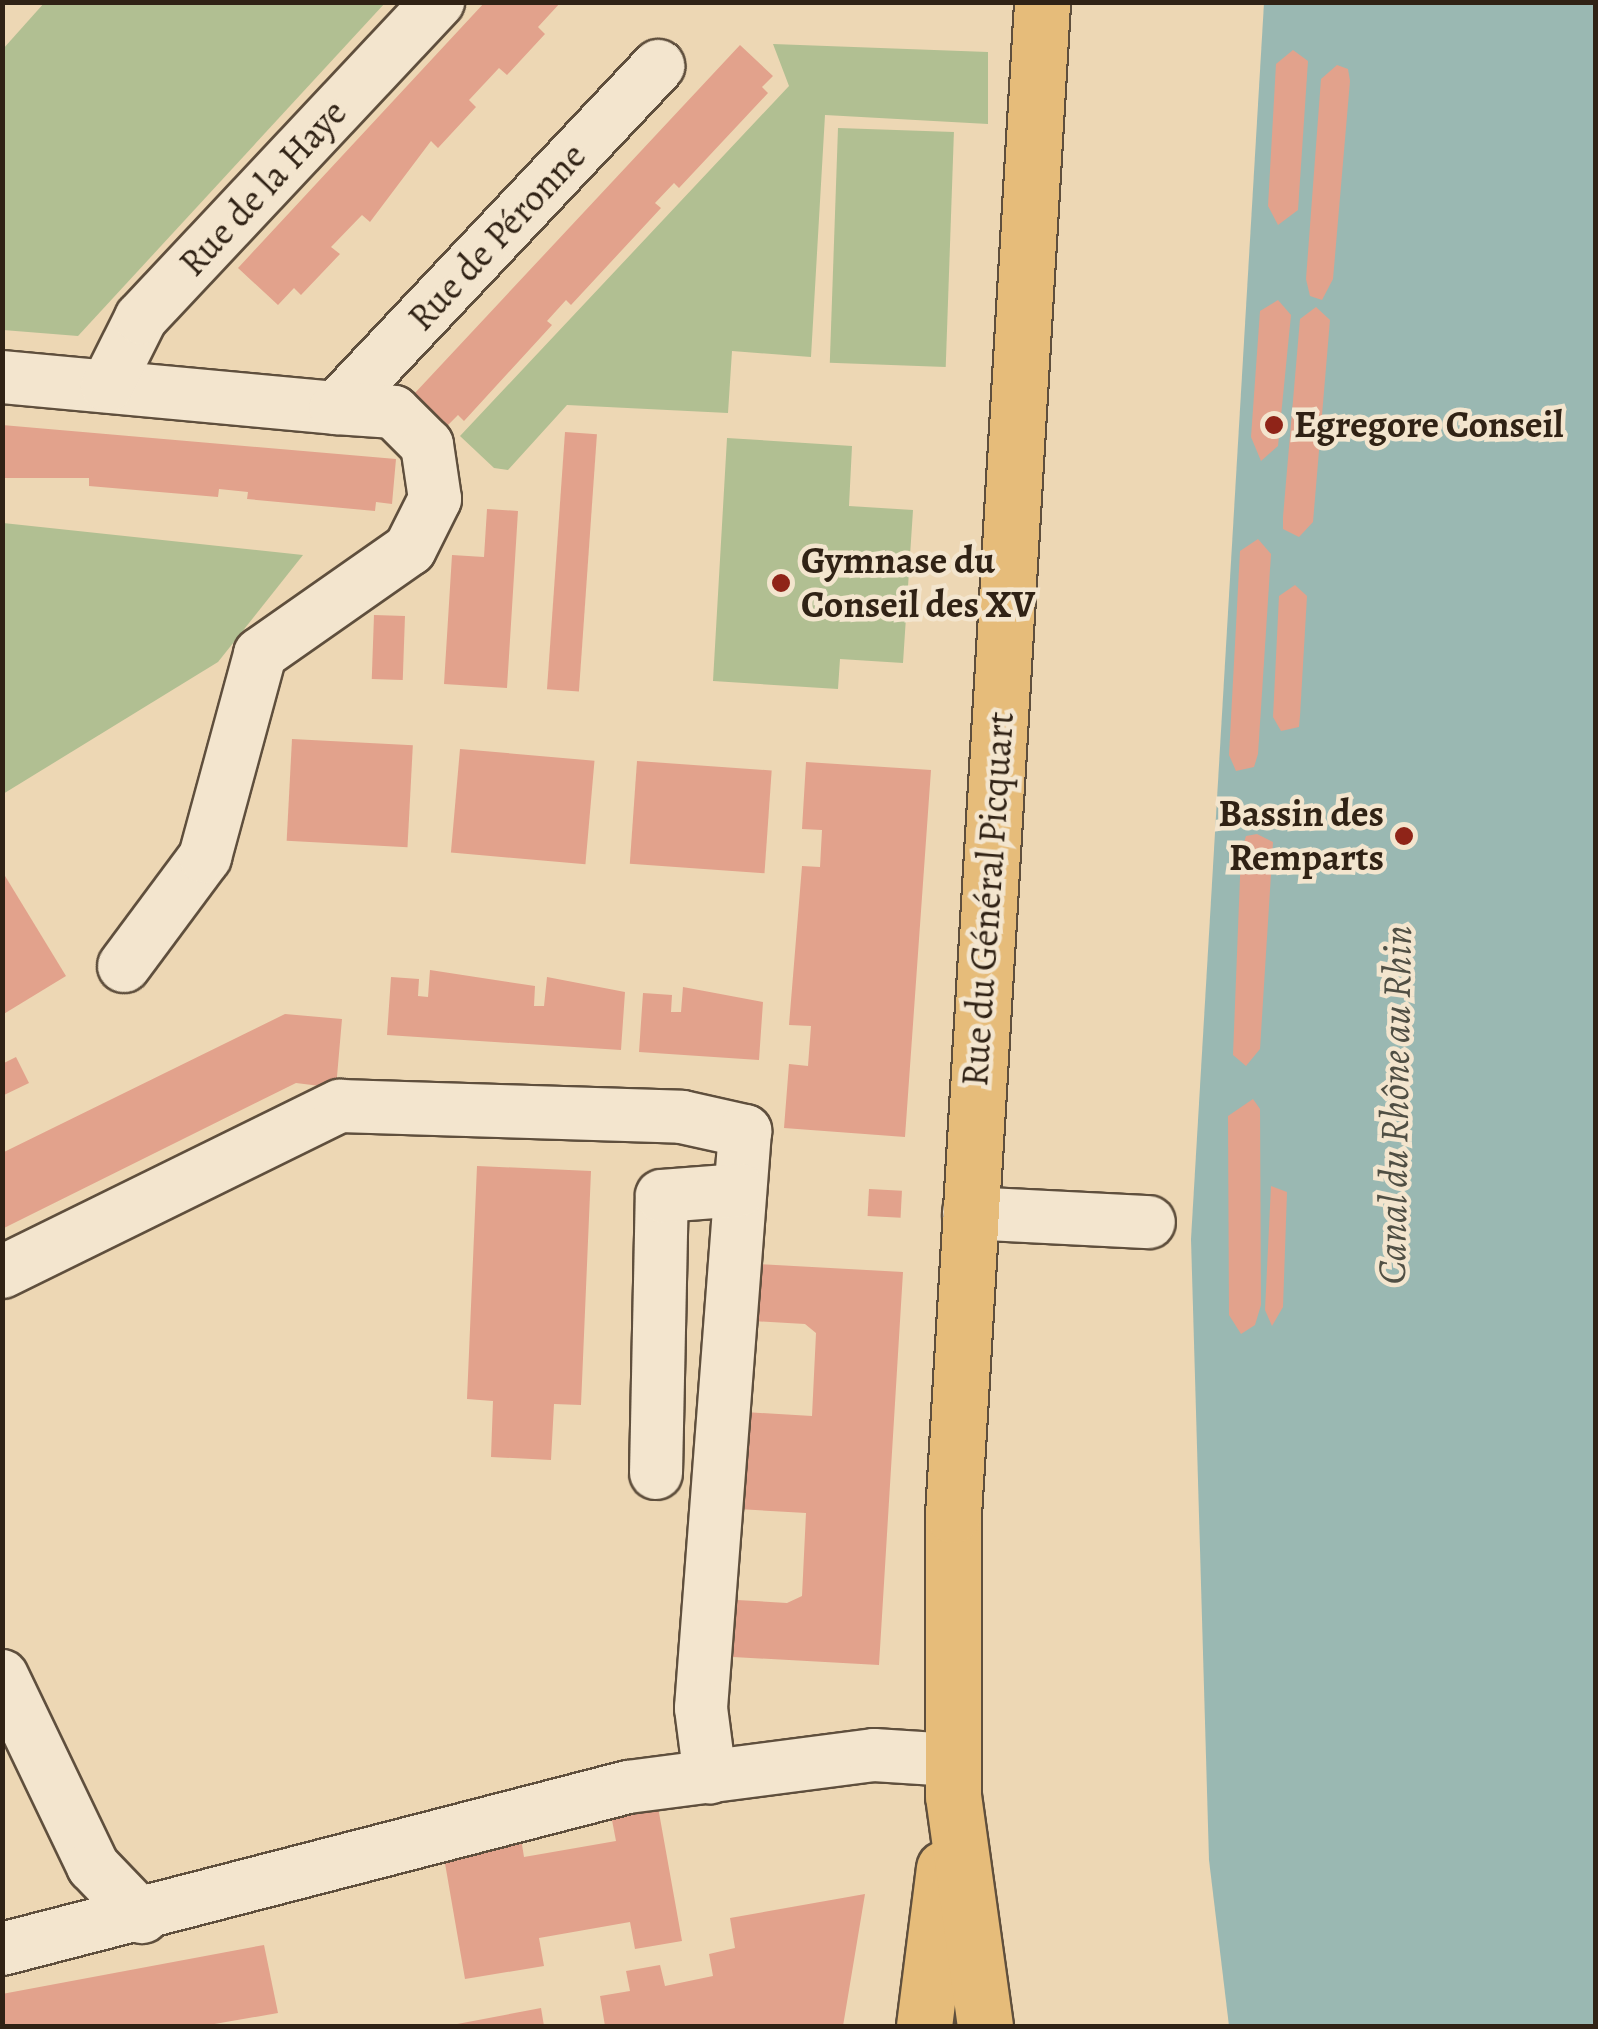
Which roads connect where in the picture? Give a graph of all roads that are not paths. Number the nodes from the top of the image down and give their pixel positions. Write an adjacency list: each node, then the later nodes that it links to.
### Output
1 (438, 2): 5 (street, Rue de la Haye)
2 (1042, 2): 9 (main road, Rue du Général Picquart)
3 (658, 66): 6 (street, Rue de Péronne)
4 (2, 378): 5 (street)
5 (108, 386): 6 (street)
6 (336, 408): 7 (street)
7 (124, 966)
8 (740, 1190): 11 (street); 12 (street); 14 (street)
9 (969, 1213): 10 (street); 15 (main road, Rue du Général Picquart)
10 (1149, 1222)
11 (2, 1272)
12 (656, 1473)
13 (2, 1676): 16 (street)
14 (710, 1776): 15 (street); 16 (street)
15 (952, 1778): 18 (main road, Rue du Général Picquart); 19 (main road, Rue du Général Picquart)
16 (142, 1917): 17 (street)
17 (2, 1949)
18 (924, 2026)
19 (985, 2026)

